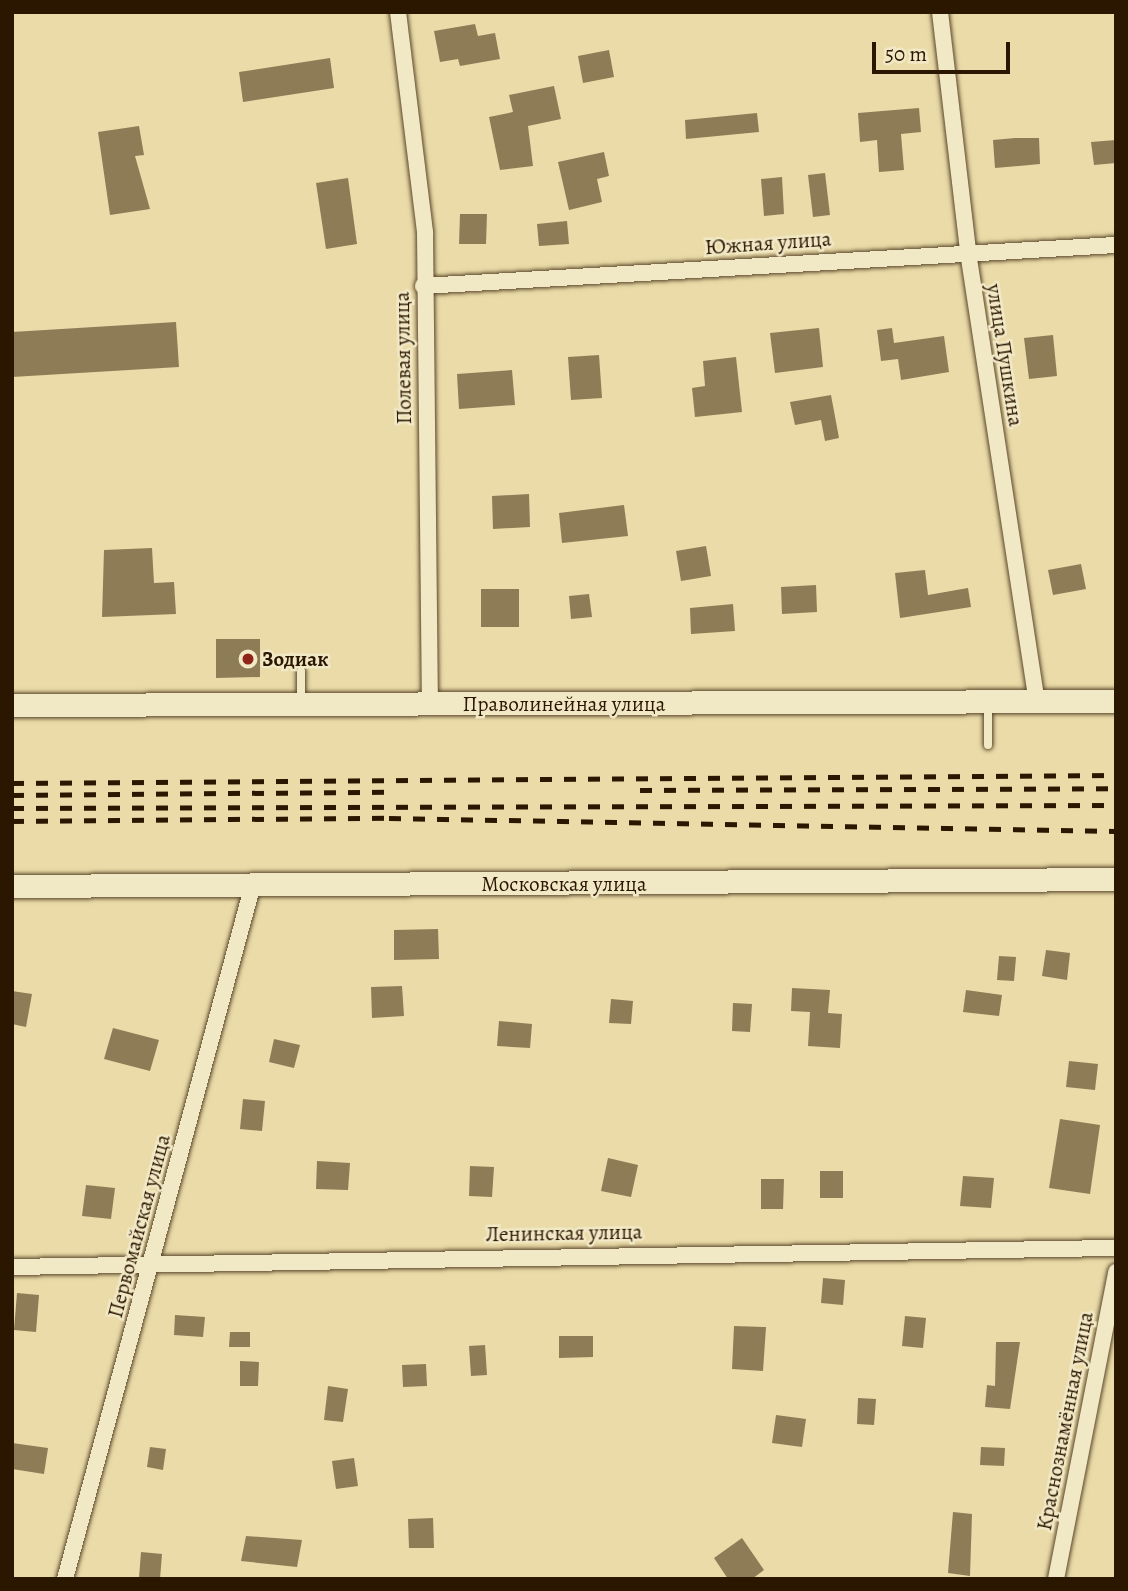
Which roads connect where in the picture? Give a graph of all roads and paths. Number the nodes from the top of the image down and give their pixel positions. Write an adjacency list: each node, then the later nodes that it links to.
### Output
1 (398, 12): 5 (street, Полевая улица)
2 (940, 12): 4 (street, улица Пушкина)
3 (1116, 245): 4 (street, Южная улица)
4 (968, 252): 5 (street, Южная улица); 10 (street, улица Пушкина)
5 (422, 286): 12 (street, Полевая улица)
6 (302, 671): 7 (lane)
7 (301, 701): 11 (main road, Праволинейная улица); 12 (main road, Праволинейная улица)
8 (1116, 701): 10 (main road, Праволинейная улица)
9 (988, 703): 10 (main road, Праволинейная улица); 12 (main road, Праволинейная улица); 13 (lane)
10 (1037, 704)
11 (12, 705)
12 (430, 705)
13 (988, 745)
14 (1116, 879): 15 (main road, Московская улица)
15 (253, 884): 16 (main road, Московская улица); 18 (street, Первомайская улица)
16 (12, 886)
17 (1116, 1248): 18 (street, Ленинская улица)
18 (151, 1261): 19 (street, Ленинская улица); 21 (street, Первомайская улица)
19 (12, 1267)
20 (1116, 1272): 22 (street, Краснознамённая улица)
21 (65, 1579)
22 (1056, 1579)

